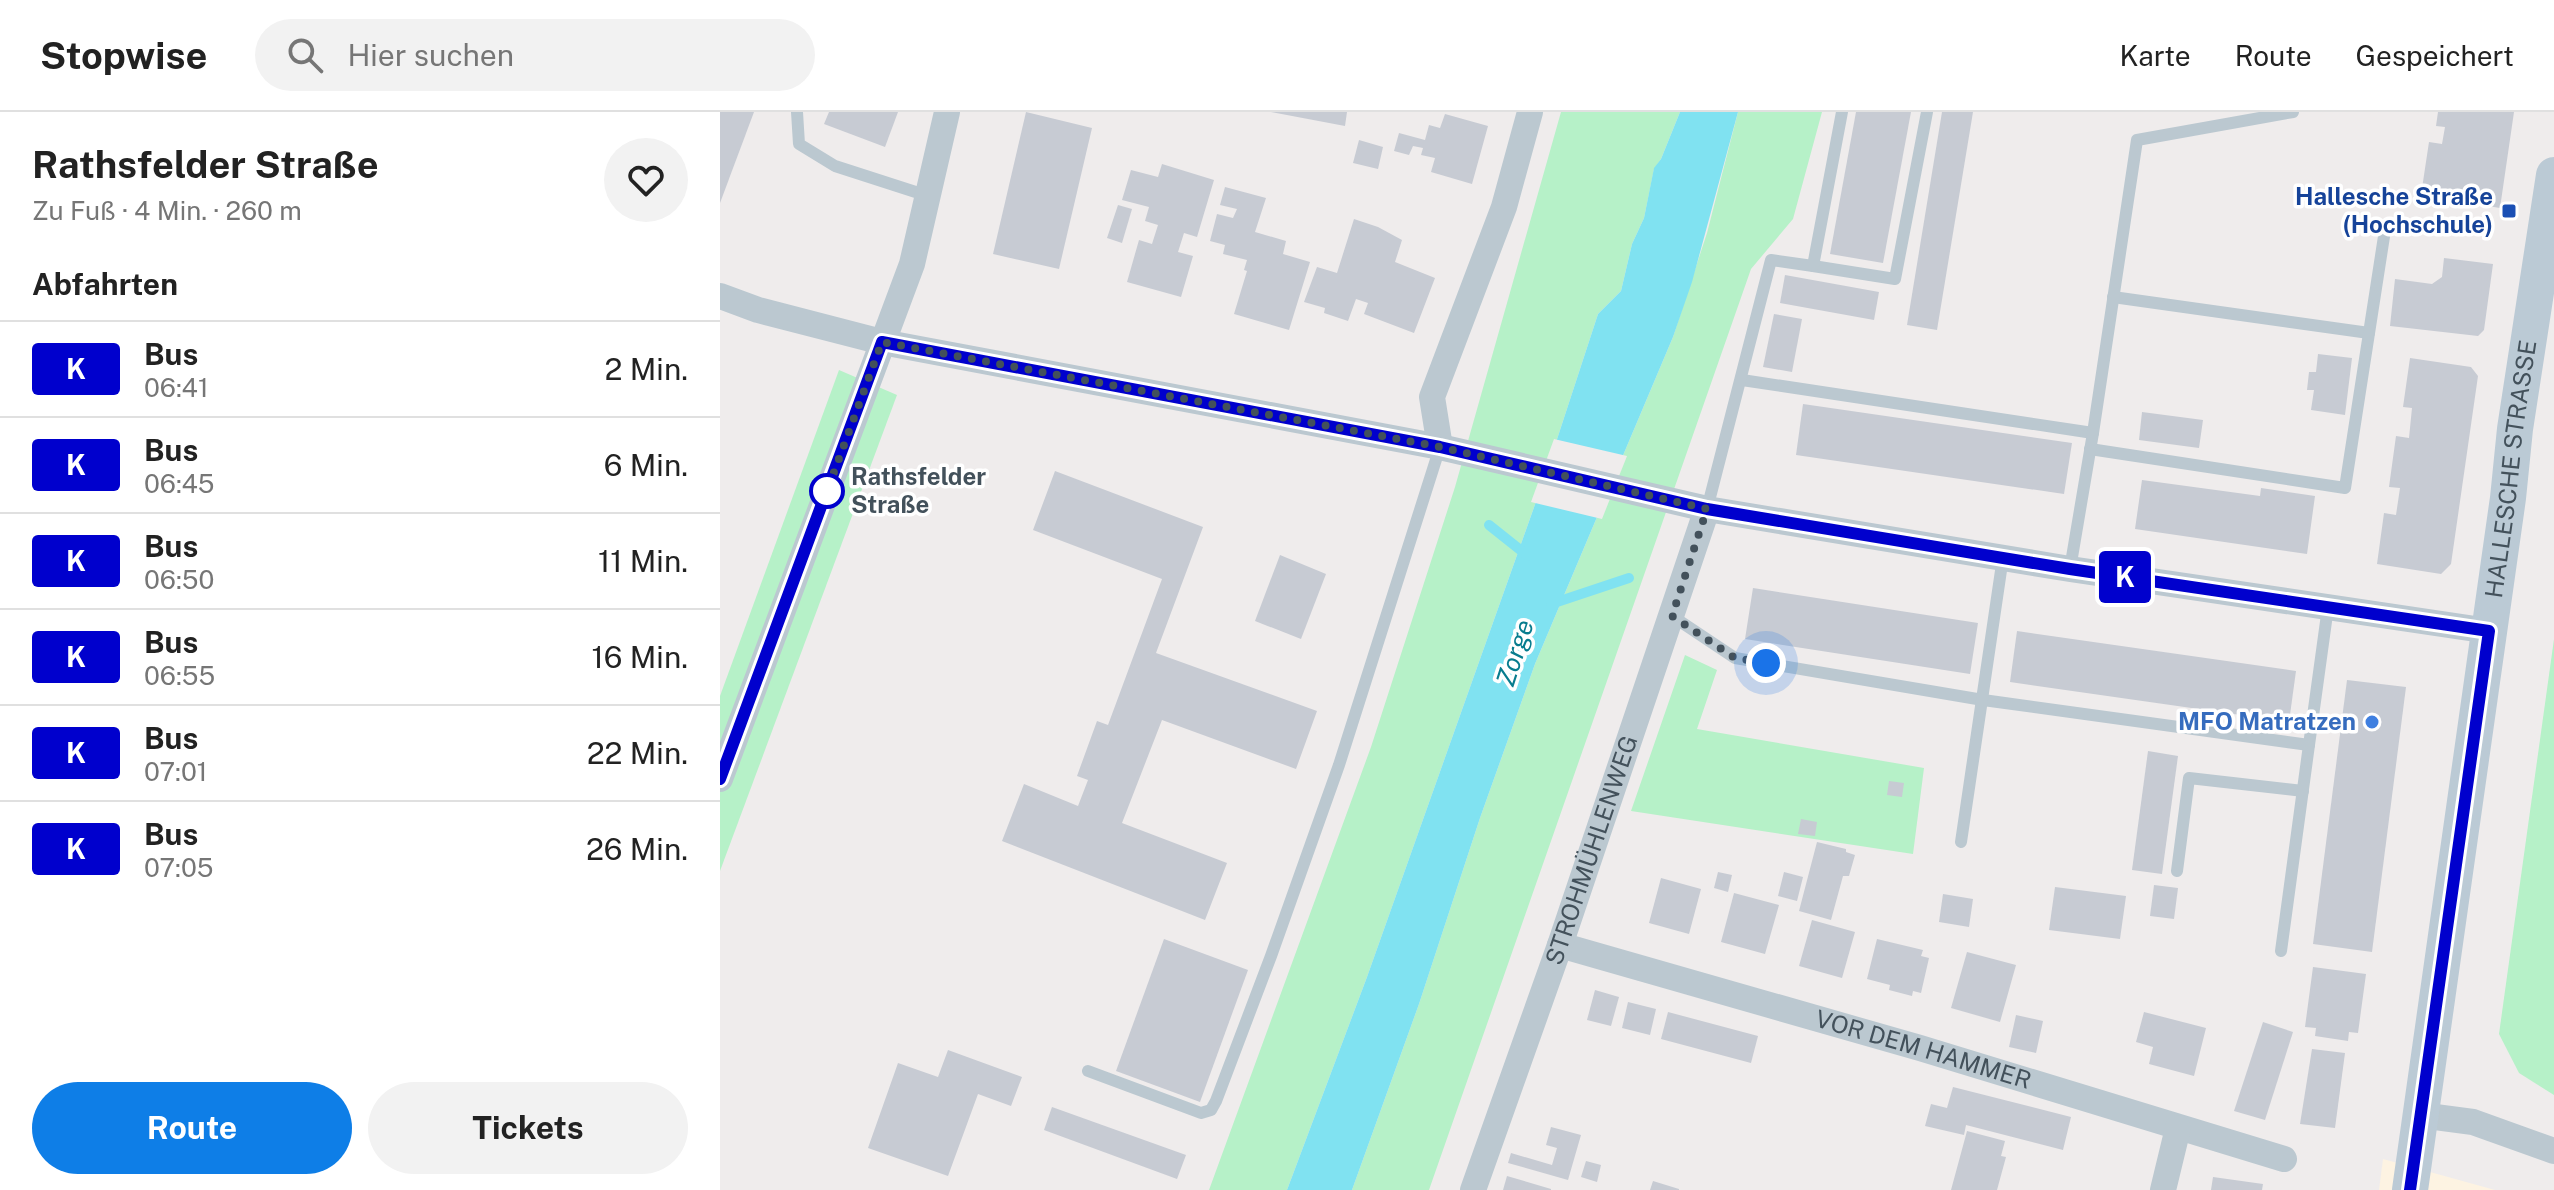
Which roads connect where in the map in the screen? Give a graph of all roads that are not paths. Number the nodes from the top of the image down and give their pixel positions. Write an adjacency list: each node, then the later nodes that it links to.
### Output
1 (797, 112): 8 (lane)
2 (947, 112): 8 (street)
3 (1530, 112): 18 (street)
4 (1842, 112): 10 (lane)
5 (1927, 112): 10 (lane)
6 (2293, 112): 12 (lane)
7 (2554, 175): 24 (main road, HALLESCHE STRASSE)
8 (928, 196): 14 (street)
9 (2385, 230): 13 (lane)
10 (1813, 266): 15 (lane)
11 (720, 296): 14 (street)
12 (2113, 297): 13 (lane); 16 (lane)
13 (2369, 333): 17 (lane)
14 (882, 342): 18 (street); 27 (street)
15 (1742, 380): 16 (lane); 19 (lane)
16 (2093, 433): 17 (lane)
17 (2090, 449): 21 (lane)
18 (1452, 450): 19 (street); 33 (lane)
19 (1707, 509): 20 (street); 23 (street, STROHMÜHLENWEG)
20 (2003, 557): 21 (street); 25 (lane)
21 (2070, 569): 22 (street)
22 (2328, 607): 24 (street); 26 (lane)
23 (1672, 616): 25 (lane); 31 (street, STROHMÜHLENWEG)
24 (2489, 631): 34 (main road, HALLESCHE STRASSE)
25 (1983, 700): 26 (lane); 29 (lane)
26 (2309, 745): 28 (lane)
27 (720, 779)
28 (2303, 791): 30 (lane); 32 (lane)
29 (1961, 842)
30 (2177, 871)
31 (1560, 945): 35 (street, VOR DEM HAMMER); 38 (street, STROHMÜHLENWEG)
32 (2281, 951)
33 (1088, 1071)
34 (2420, 1115): 36 (street); 40 (main road, HALLESCHE STRASSE)
35 (2178, 1128): 37 (street, VOR DEM HAMMER); 39 (street)
36 (2554, 1151)
37 (2284, 1159)
38 (1473, 1190)
39 (2163, 1190)
40 (2410, 1190)

